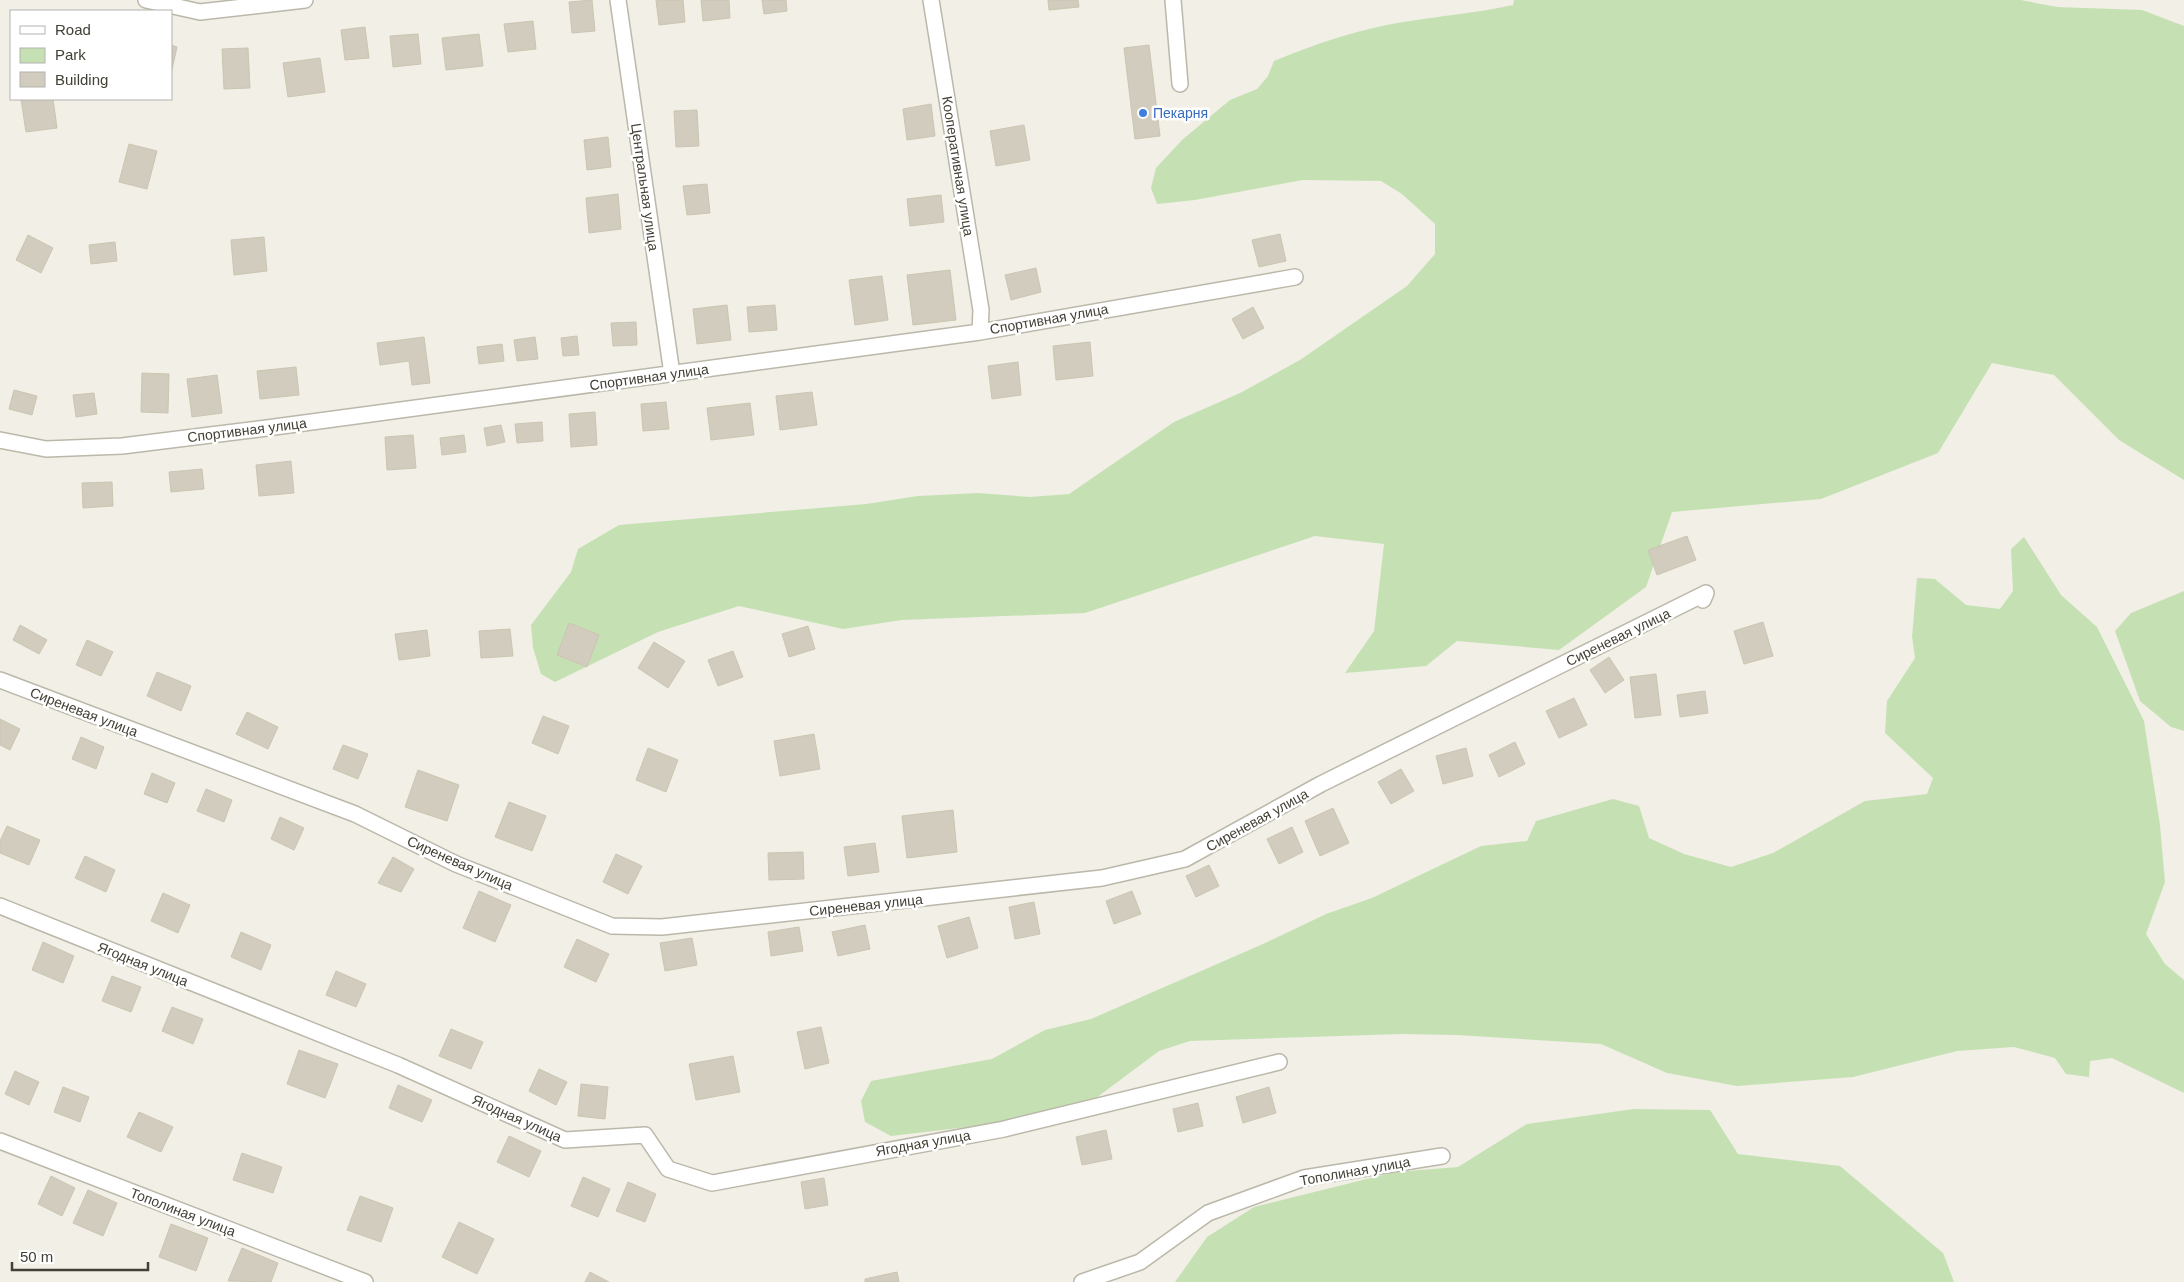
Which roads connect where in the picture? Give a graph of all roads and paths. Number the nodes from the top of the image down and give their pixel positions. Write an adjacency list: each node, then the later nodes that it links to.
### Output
1 (146, 0): 2 (street)
2 (305, 0)
3 (618, 0): 9 (street, Центральная улица)
4 (931, 0): 8 (street, Кооперативная улица)
5 (1173, 0): 6 (street)
6 (1180, 84)
7 (1295, 277): 8 (street, Спортивная улица)
8 (980, 332): 9 (street, Спортивная улица)
9 (672, 374): 10 (street, Спортивная улица)
10 (0, 440)
11 (1703, 600): 12 (street, Сиреневая улица)
12 (0, 680)
13 (0, 906): 14 (street, Ягодная улица)
14 (1279, 1062)
15 (0, 1141): 17 (street, Тополиная улица)
16 (1442, 1156): 18 (street, Тополиная улица)
17 (365, 1282)
18 (1082, 1282)

